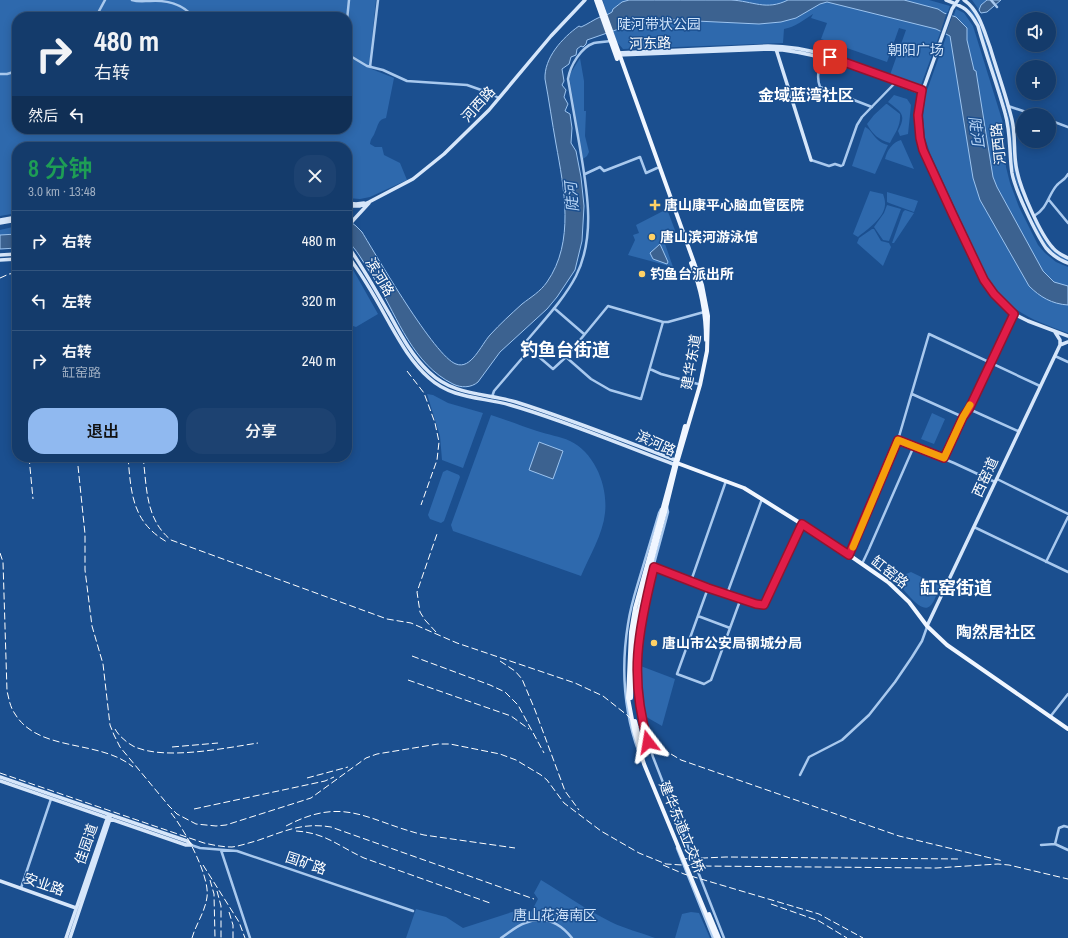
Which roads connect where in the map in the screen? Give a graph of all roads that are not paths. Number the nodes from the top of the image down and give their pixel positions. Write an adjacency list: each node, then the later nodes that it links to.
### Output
1 (105, 0): 14 (street)
2 (132, 0): 15 (street)
3 (349, 0): 16 (street)
4 (378, 0): 22 (street)
5 (585, 0): 27 (street, 河西路)
6 (596, 0): 12 (main road)
7 (600, 0): 12 (main road)
8 (946, 0): 11 (street, 河西路)
9 (965, 0): 28 (street, 河西路)
10 (991, 0): 13 (street)
11 (956, 2): 26 (street); 40 (street, 河西路)
12 (600, 7): 17 (main road, 建华东道)
13 (997, 7)
14 (99, 12)
15 (187, 12)
16 (348, 12)
17 (611, 39): 19 (main road, 建华东道); 35 (street)
18 (776, 49): 19 (street, 河东路); 21 (street, 河东路); 33 (street)
19 (617, 54): 26 (street, 河东路); 34 (main road, 建华东道); 78 (main road, 建华东道)
20 (352, 57): 22 (street)
21 (823, 58): 25 (street, 河东路); 29 (street)
22 (370, 67): 27 (street)
23 (12, 72): 24 (street)
24 (0, 74)
25 (895, 83): 26 (street, 河东路); 29 (street)
26 (922, 91): 55 (street)
27 (499, 98): 38 (street, 河西路)
28 (1008, 106): 30 (street); 40 (street, 河西路)
29 (872, 107): 33 (street)
30 (1016, 109)
31 (1056, 123): 32 (street)
32 (1068, 127)
33 (811, 160)
34 (657, 168): 35 (street); 54 (main road, 建华东道)
35 (585, 174): 53 (street)
36 (1068, 174): 37 (street)
37 (1049, 200): 40 (street); 44 (street)
38 (370, 202): 39 (street, 河西路); 43 (street)
39 (352, 205)
40 (1033, 217): 48 (street, 河西路); 52 (street, 河西路)
41 (12, 220): 42 (street)
42 (0, 222)
43 (352, 222)
44 (1068, 223)
45 (352, 252): 71 (street, 滨河路)
46 (12, 254): 47 (street)
47 (0, 255)
48 (1068, 258)
49 (12, 259): 50 (street)
50 (0, 260)
51 (352, 262): 71 (street, 滨河路)
52 (1068, 263)
53 (554, 308): 58 (street); 62 (street)
54 (704, 312): 56 (street); 68 (main road, 建华东道)
55 (1014, 314): 57 (street); 65 (street)
56 (663, 322): 58 (street); 67 (street)
57 (1055, 331): 59 (street); 61 (street)
58 (584, 334): 64 (street)
59 (1068, 336)
60 (1068, 342): 61 (street)
61 (1060, 345): 63 (street, 西窑道)
62 (530, 349): 64 (street); 71 (street)
63 (1055, 356): 66 (street); 69 (street, 西窑道)
64 (566, 357): 67 (street)
65 (991, 362): 69 (street); 70 (street); 72 (street)
66 (1068, 362)
67 (650, 369): 68 (street)
68 (698, 384): 78 (main road, 建华东道)
69 (1040, 386): 74 (street, 西窑道)
70 (912, 394): 73 (street); 75 (street)
71 (491, 399): 78 (street, 滨河路)
72 (969, 409): 73 (street); 74 (street)
73 (963, 417): 77 (street)
74 (1018, 432): 79 (street, 西窑道)
75 (898, 440): 76 (street); 88 (street)
76 (914, 446): 77 (street); 90 (street)
77 (944, 458): 79 (street)
78 (676, 463): 80 (main road, 缸窑路); 82 (main road, 建华东道)
79 (996, 480): 84 (street); 87 (street, 西窑道)
80 (726, 482): 81 (main road, 缸窑路); 93 (street)
81 (762, 499): 86 (main road, 缸窑路); 95 (street)
82 (665, 505): 83 (main road, 建华东道); 91 (street); 123 (street)
83 (664, 511): 123 (main road, 建华东道立交桥, bridge); 124 (main road, 建华东道立交桥, bridge)
84 (1068, 514)
85 (1068, 517): 89 (street)
86 (802, 524): 88 (main road, 缸窑路); 96 (street)
87 (974, 527): 89 (street); 98 (street, 西窑道)
88 (849, 555): 90 (main road, 缸窑路)
89 (1046, 562): 92 (street)
90 (862, 564): 98 (main road, 缸窑路)
91 (654, 567): 93 (street); 125 (street)
92 (1068, 572)
93 (690, 581): 94 (street)
94 (708, 588): 95 (street); 97 (street)
95 (727, 594): 96 (street)
96 (741, 598): 99 (street)
97 (698, 616): 99 (street); 99 (street)
98 (927, 626): 101 (main road, 缸窑路); 103 (street)
99 (730, 628)
100 (1068, 694): 101 (street)
101 (1050, 717): 102 (main road, 缸窑路)
102 (1068, 729)
103 (800, 775)
104 (0, 777): 107 (street, 国矿路)
105 (0, 781): 106 (street, 国矿路)
106 (51, 798): 107 (street, 国矿路); 115 (street)
107 (109, 817): 110 (street, 国矿路); 116 (street, 佳园道)
108 (1068, 827): 109 (street)
109 (1055, 844): 111 (street); 113 (street)
110 (191, 845): 112 (street, 国矿路)
111 (1042, 845)
112 (221, 850): 117 (street, 国矿路); 120 (street)
113 (1068, 850)
114 (0, 881): 115 (street, 安业路)
115 (21, 888): 116 (street, 安业路)
116 (78, 908): 118 (street, 佳园道); 119 (street, 佳园道)
117 (413, 911)
118 (66, 938)
119 (70, 938)
120 (250, 938)
121 (501, 938): 122 (street)
122 (572, 938)
123 (715, 938)
124 (719, 938)
125 (724, 938)

